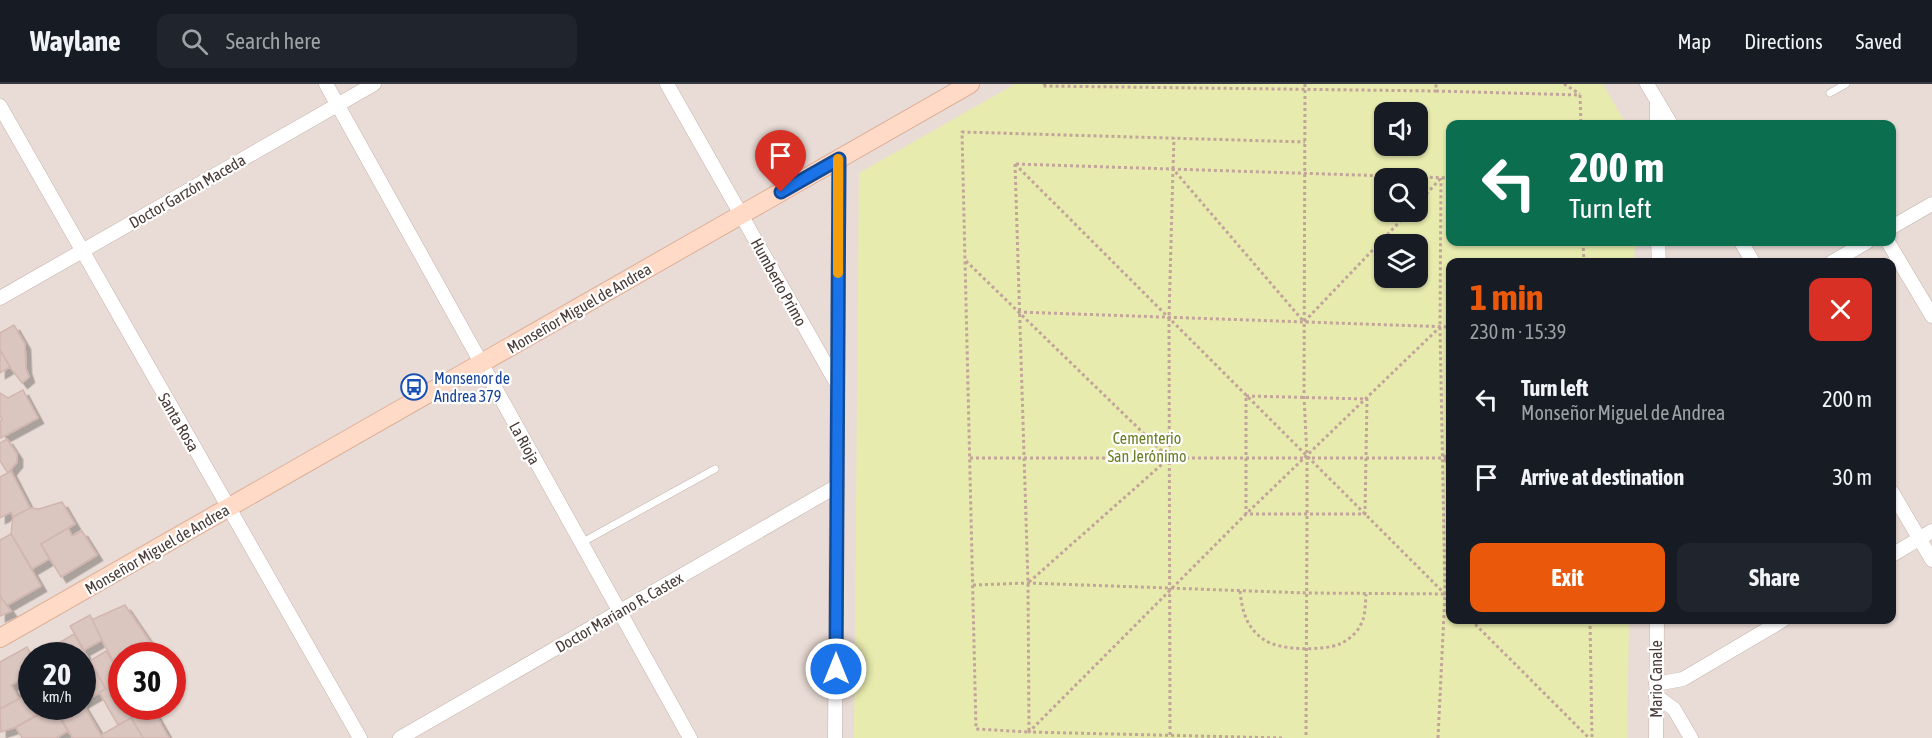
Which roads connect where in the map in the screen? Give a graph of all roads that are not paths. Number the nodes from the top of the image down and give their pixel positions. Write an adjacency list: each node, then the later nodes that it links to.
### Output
1 (326, 84): 9 (street, La Rioja)
2 (374, 84): 9 (street, Doctor Garzón Maceda)
3 (667, 84): 15 (street, Humberto Primo)
4 (970, 84): 13 (main road, Monseñor Miguel de Andrea)
5 (1647, 84): 8 (street)
6 (1846, 84): 7 (lane)
7 (1830, 93)
8 (1657, 100): 11 (street); 12 (street)
9 (338, 104): 19 (street, Doctor Garzón Maceda); 23 (street, La Rioja)
10 (0, 106): 19 (street, Santa Rosa)
11 (1657, 120)
12 (1669, 120)
13 (839, 159): 15 (main road, Monseñor Miguel de Andrea); 24 (street)
14 (1932, 204): 16 (street)
15 (742, 214): 23 (main road, Monseñor Miguel de Andrea); 24 (street, Humberto Primo)
16 (1896, 225)
17 (1860, 246): 20 (street)
18 (1890, 246): 22 (street)
19 (82, 250): 21 (street, Doctor Garzón Maceda); 28 (street, Santa Rosa)
20 (1839, 258)
21 (0, 298)
22 (1932, 316)
23 (481, 364): 28 (main road, Monseñor Miguel de Andrea); 31 (street, La Rioja)
24 (838, 386): 26 (street)
25 (715, 469): 31 (lane)
26 (837, 486): 34 (street, Doctor Mariano R. Castex); 42 (street)
27 (1896, 499): 30 (street)
28 (228, 508): 37 (main road, Monseñor Miguel de Andrea); 39 (street, Santa Rosa)
29 (1932, 531): 30 (street)
30 (1919, 538): 32 (street); 33 (street)
31 (581, 543): 34 (street, La Rioja)
32 (1896, 552)
33 (1932, 560)
34 (620, 612): 40 (street, Doctor Mariano R. Castex); 41 (street, La Rioja)
35 (1656, 624): 38 (street, Mario Canale)
36 (1777, 624): 38 (street)
37 (0, 638)
38 (1656, 690): 43 (street, Mario Canale); 44 (street)
39 (360, 738)
40 (400, 738)
41 (690, 738)
42 (836, 738)
43 (1656, 738)
44 (1691, 738)

